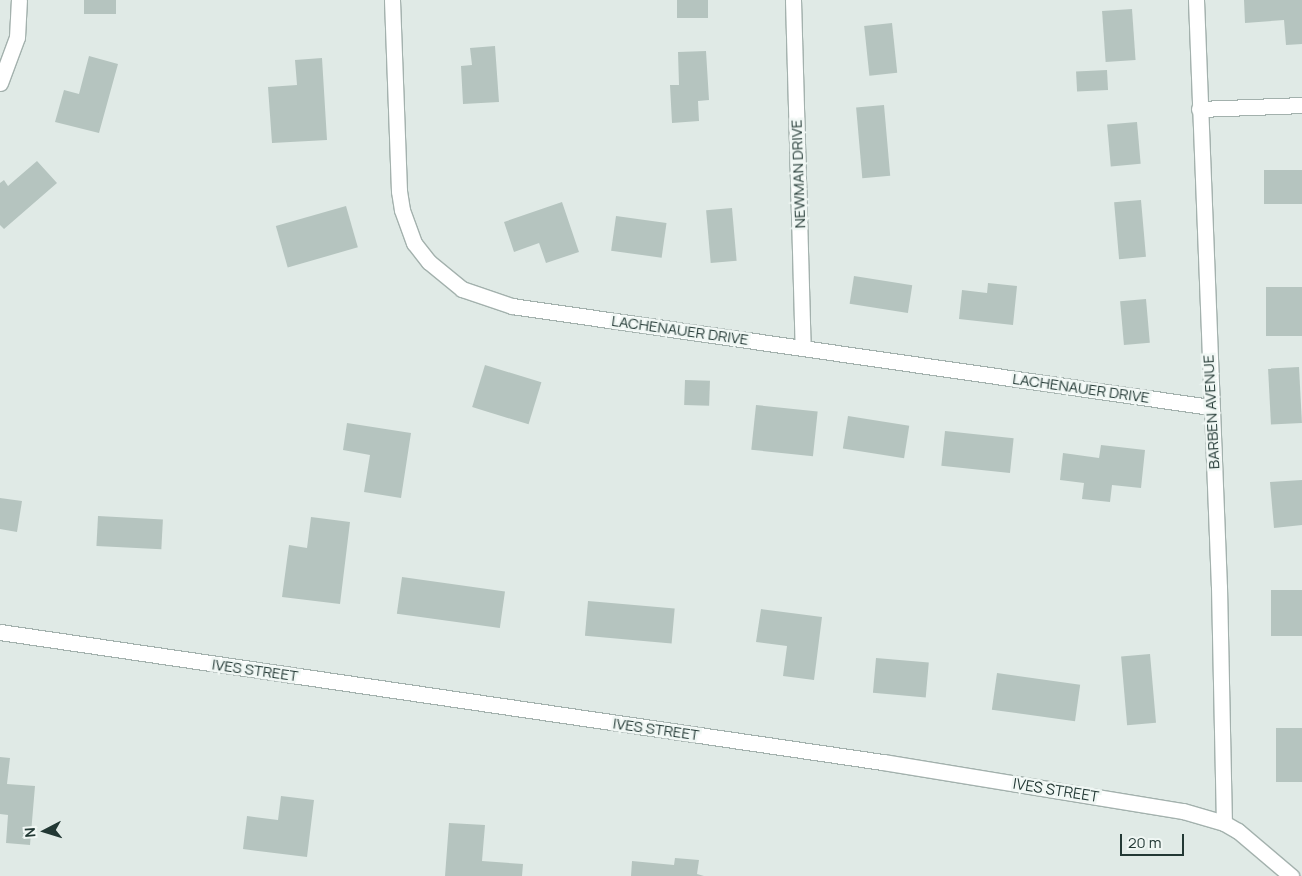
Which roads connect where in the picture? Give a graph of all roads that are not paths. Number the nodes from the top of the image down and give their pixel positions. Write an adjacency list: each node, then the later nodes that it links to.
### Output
1 (19, 0): 5 (street)
2 (392, 0): 8 (street, LACHENAUER DRIVE)
3 (792, 0): 8 (street, NEWMAN DRIVE)
4 (1196, 0): 7 (street, BARBEN AVENUE)
5 (0, 83)
6 (1302, 104): 7 (street)
7 (1199, 109): 9 (street, BARBEN AVENUE)
8 (803, 348): 9 (street, LACHENAUER DRIVE)
9 (1210, 407): 11 (street, BARBEN AVENUE)
10 (0, 632): 11 (street, IVES STREET)
11 (1224, 823): 12 (street, IVES STREET)
12 (1292, 876)

